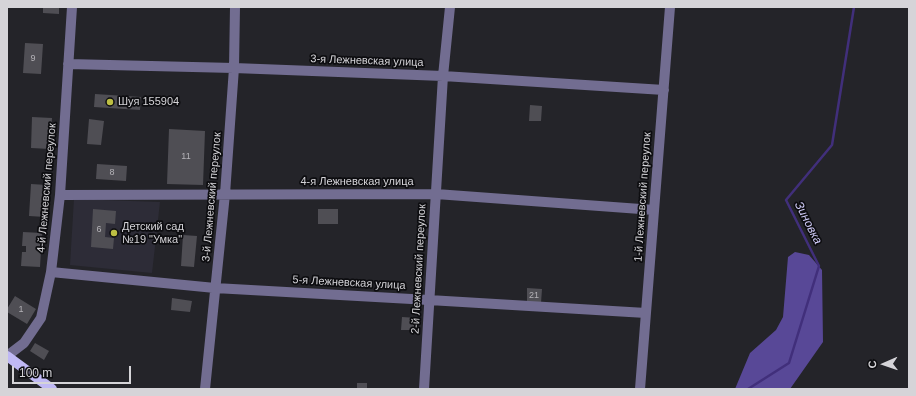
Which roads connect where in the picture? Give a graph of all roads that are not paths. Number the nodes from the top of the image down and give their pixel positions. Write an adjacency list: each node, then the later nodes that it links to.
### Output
1 (72, 7): 5 (street, 4-й Лежневский переулок)
2 (235, 7): 6 (street, 3-й Лежневский переулок)
3 (450, 7): 7 (street, 2-й Лежневский переулок)
4 (670, 7): 8 (street, 1-й Лежневский переулок)
5 (68, 64): 6 (street, 3-я Лежневская улица); 11 (street, 4-й Лежневский переулок)
6 (234, 68): 7 (street, 3-я Лежневская улица); 9 (street, 3-й Лежневский переулок)
7 (443, 76): 8 (street, 3-я Лежневская улица); 10 (street, 2-й Лежневский переулок)
8 (664, 90): 12 (street, 1-й Лежневский переулок)
9 (224, 194): 10 (street, 4-я Лежневская улица); 11 (street, 4-я Лежневская улица); 14 (street, 3-й Лежневский переулок)
10 (436, 194): 12 (street, 4-я Лежневская улица); 15 (street, 2-й Лежневский переулок)
11 (60, 195): 13 (street, 4-й Лежневский переулок)
12 (654, 210): 16 (street, 1-й Лежневский переулок)
13 (51, 272): 14 (street, 5-я Лежневская улица); 17 (street, 4-й Лежневский переулок)
14 (216, 288): 15 (street, 5-я Лежневская улица); 19 (street, 3-й Лежневский переулок)
15 (429, 300): 16 (street, 5-я Лежневская улица); 20 (street, 2-й Лежневский переулок)
16 (646, 313): 21 (street, 1-й Лежневский переулок)
17 (7, 356): 18 (main road)
18 (52, 389)
19 (205, 389)
20 (424, 389)
21 (640, 389)

